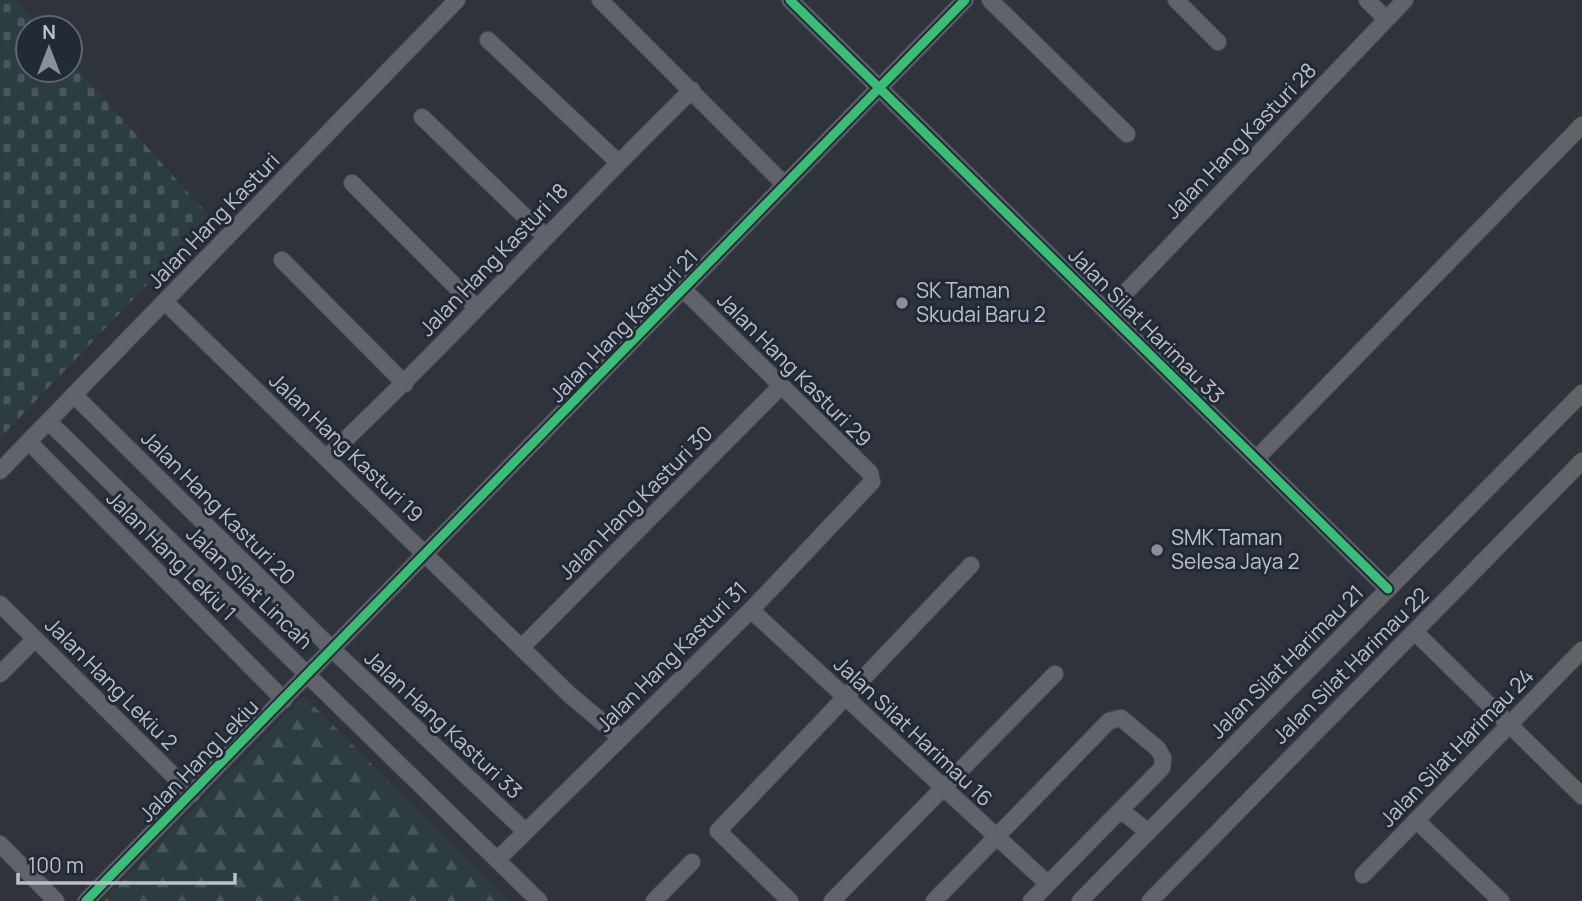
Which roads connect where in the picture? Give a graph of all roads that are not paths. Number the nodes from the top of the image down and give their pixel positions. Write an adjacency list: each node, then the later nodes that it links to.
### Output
1 (457, 0): 23 (street, Jalan Hang Kasturi)
2 (600, 0): 13 (street)
3 (790, 0): 12 (street, Jalan Silat Harimau 33)
4 (965, 0): 12 (street, Jalan Hang Kasturi 21)
5 (990, 0): 16 (street)
6 (1176, 0): 11 (street)
7 (1367, 0): 9 (street)
8 (1405, 0): 9 (street, Jalan Hang Kasturi 28)
9 (1386, 19): 25 (street, Jalan Hang Kasturi 28)
10 (488, 40): 17 (street)
11 (1218, 42)
12 (880, 88): 19 (street, Jalan Hang Kasturi 21); 25 (street, Jalan Silat Harimau 33)
13 (692, 90): 17 (street, Jalan Hang Kasturi 18); 19 (street)
14 (422, 117): 20 (street)
15 (1582, 125): 33 (street)
16 (1127, 135)
17 (618, 162): 20 (street, Jalan Hang Kasturi 18)
18 (352, 183): 24 (street)
19 (785, 185): 22 (street, Jalan Hang Kasturi 21)
20 (546, 237): 24 (street, Jalan Hang Kasturi 18)
21 (282, 260): 26 (street)
22 (684, 290): 27 (street, Jalan Hang Kasturi 29); 37 (street, Jalan Hang Kasturi 21)
23 (165, 302): 29 (street, Jalan Hang Kasturi); 32 (street, Jalan Hang Kasturi 19)
24 (477, 309): 26 (street, Jalan Hang Kasturi 18)
25 (1107, 312): 33 (street, Jalan Silat Harimau 33)
26 (405, 384): 32 (street, Jalan Hang Kasturi 18)
27 (780, 387): 36 (street, Jalan Hang Kasturi 29); 44 (street, Jalan Hang Kasturi 30)
28 (1582, 393): 39 (street, Jalan Silat Harimau 21)
29 (75, 396): 30 (street, Jalan Hang Kasturi); 45 (street, Jalan Hang Kasturi 20)
30 (49, 422): 31 (street, Jalan Hang Kasturi); 49 (street, Jalan Silat Lincah)
31 (29, 442): 35 (street, Jalan Hang Kasturi); 51 (street, Jalan Hang Lekiu 1)
32 (326, 458): 37 (street, Jalan Hang Kasturi 19)
33 (1255, 459): 39 (street, Jalan Silat Harimau 33)
34 (1582, 461): 42 (street, Jalan Silat Harimau 22)
35 (0, 471)
36 (872, 482): 41 (street, Jalan Hang Kasturi 31)
37 (426, 555): 44 (street, Jalan Hang Kasturi 19); 45 (street, Jalan Hang Kasturi 21)
38 (971, 565): 50 (street)
39 (1388, 589): 60 (street, Jalan Silat Harimau 21)
40 (0, 604): 43 (street, Jalan Hang Lekiu 2)
41 (751, 610): 50 (street, Jalan Silat Harimau 16); 53 (street, Jalan Hang Kasturi 31)
42 (1415, 632): 52 (street); 67 (street, Jalan Silat Harimau 22)
43 (35, 639): 47 (street); 55 (street, Jalan Hang Lekiu 2)
44 (521, 648): 53 (street, Jalan Hang Kasturi 19)
45 (333, 650): 49 (street, Jalan Hang Kasturi 21); 59 (street, Jalan Hang Kasturi 33)
46 (1582, 650): 52 (street, Jalan Silat Harimau 24)
47 (0, 674)
48 (1055, 674): 54 (street)
49 (308, 675): 51 (street, Jalan Hang Lekiu); 63 (street, Jalan Silat Lincah)
50 (845, 697): 54 (street, Jalan Silat Harimau 16); 72 (street)
51 (284, 700): 55 (street, Jalan Hang Lekiu)
52 (1509, 724): 56 (street); 58 (street, Jalan Silat Harimau 24)
53 (620, 737): 59 (street, Jalan Hang Kasturi 31)
54 (942, 788): 61 (street, Jalan Silat Harimau 16); 73 (street)
55 (191, 794): 69 (street, Jalan Hang Lekiu)
56 (1582, 796)
57 (1122, 811): 60 (street); 61 (street); 66 (street)
58 (1416, 820): 65 (street, Jalan Silat Harimau 24); 77 (street)
59 (526, 831): 63 (street, Jalan Hang Kasturi 31)
60 (1148, 832): 76 (street, Jalan Silat Harimau 21)
61 (996, 838): 66 (street, Jalan Silat Harimau 16); 74 (street)
62 (0, 844): 68 (street)
63 (498, 859): 70 (street, Jalan Silat Lincah)
64 (692, 862): 71 (street)
65 (1363, 875)
66 (1048, 884): 75 (street)
67 (1153, 900)
68 (56, 901)
69 (86, 901)
70 (539, 901)
71 (654, 901)
72 (790, 901)
73 (832, 901)
74 (934, 901)
75 (1031, 901)
76 (1080, 901)
77 (1502, 901)

